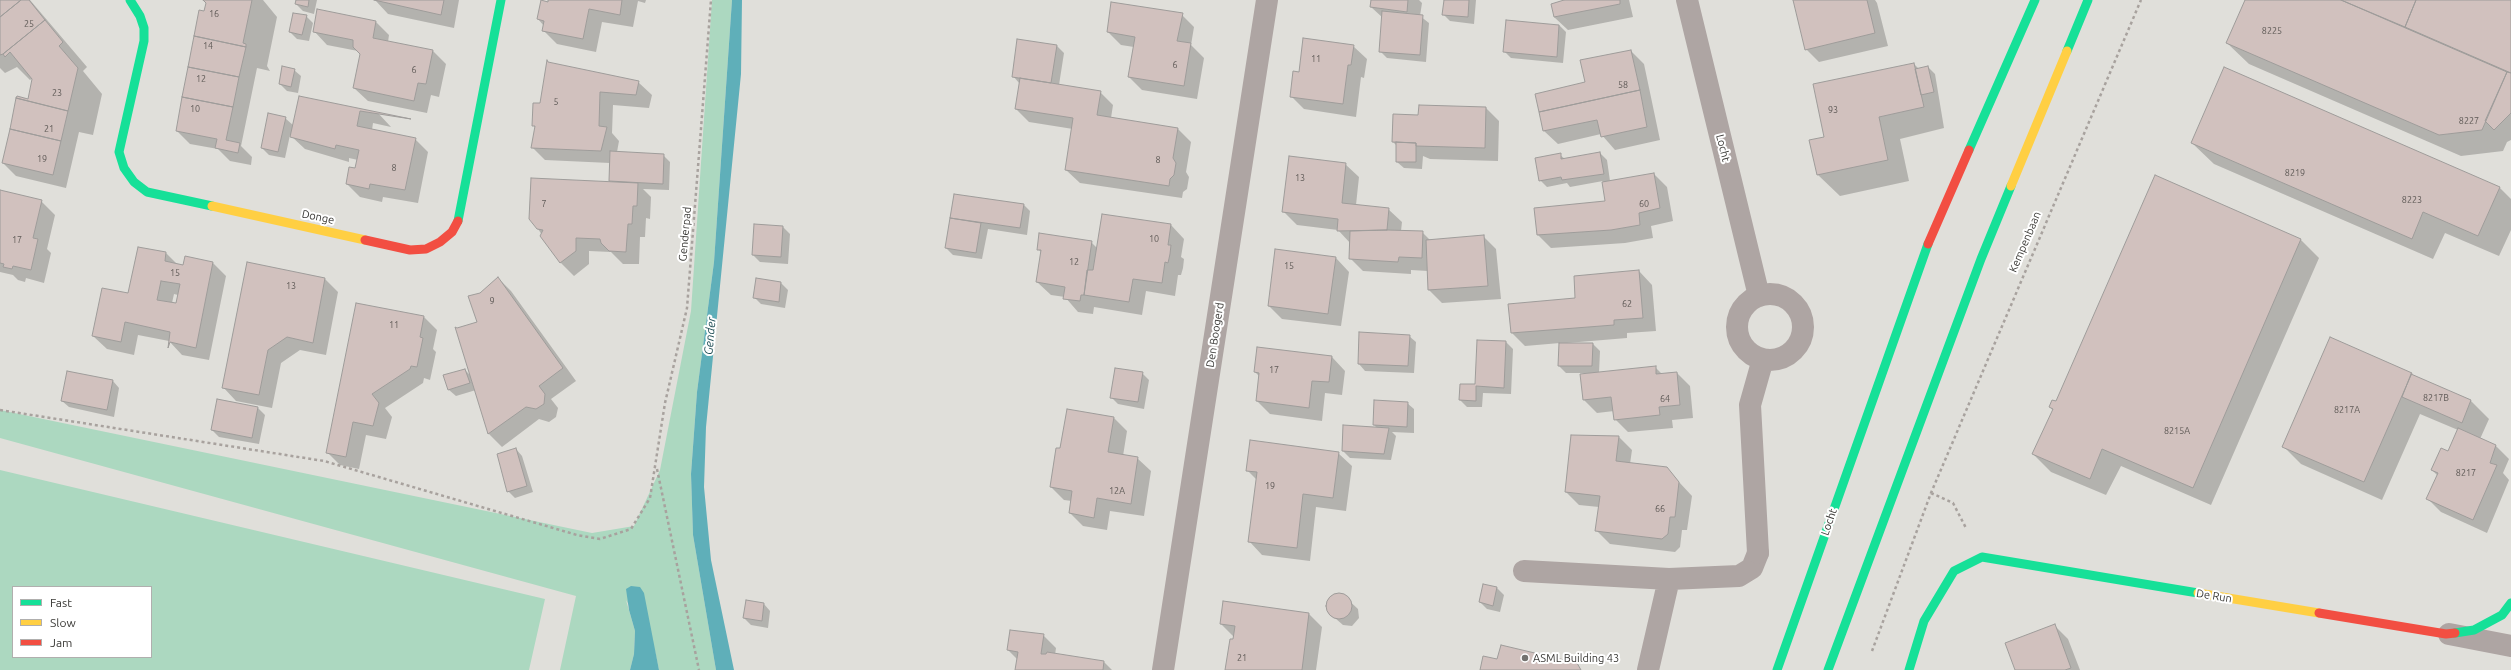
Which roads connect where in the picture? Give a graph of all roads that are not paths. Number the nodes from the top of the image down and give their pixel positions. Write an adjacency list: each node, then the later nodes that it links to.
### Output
1 (130, 0): 2 (street, Donge)
2 (501, 0)
3 (1266, 0): 14 (street, Den Boogerd)
4 (1687, 0): 7 (street, Locht)
5 (2035, 0): 16 (street, Locht)
6 (2088, 0): 17 (street)
7 (1759, 296): 8 (street); 8 (street)
8 (1763, 359): 10 (street)
9 (1524, 571): 10 (street)
10 (1668, 578): 15 (street)
11 (2511, 603): 12 (street, De Run)
12 (2446, 634): 13 (street, De Run); 18 (street, De Run)
13 (2511, 646)
14 (1163, 670)
15 (1648, 670)
16 (1777, 670)
17 (1828, 670)
18 (1909, 670)

